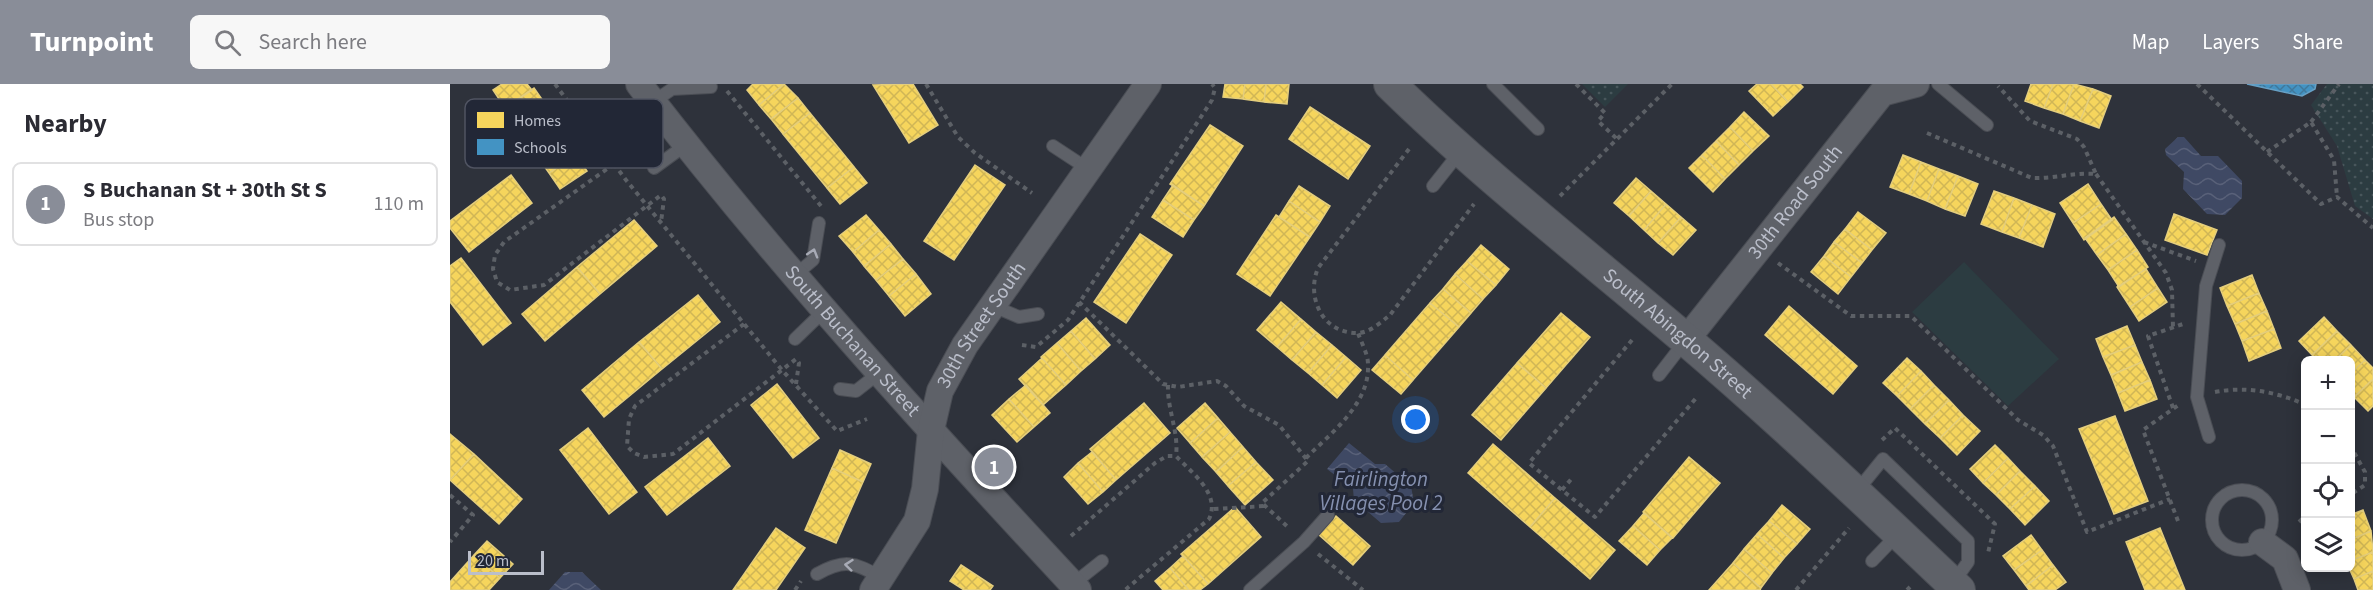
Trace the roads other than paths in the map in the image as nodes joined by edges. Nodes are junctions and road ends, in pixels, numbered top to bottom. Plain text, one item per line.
1 (1148, 84) edge
2 (1390, 84) edge
3 (1493, 84) edge
4 (1916, 84) edge
5 (1938, 84) edge
6 (717, 85) edge
7 (646, 93) edge
8 (663, 114) edge
9 (1987, 125) dead end
10 (1538, 129) dead end
11 (687, 144) junction
12 (1053, 146) dead end
13 (1462, 150) junction
14 (663, 161) edge
15 (1088, 169) junction
16 (1433, 186) dead end
17 (819, 223) dead end
18 (2219, 245) dead end
19 (794, 276) junction
20 (993, 306) junction
21 (825, 310) junction
22 (1038, 314) dead end
23 (795, 339) dead end
24 (1686, 340) junction
25 (879, 373) junction
26 (1659, 375) dead end
27 (840, 389) dead end
28 (931, 430) junction
29 (2209, 437) dead end
30 (1856, 492) junction
31 (1328, 515) dead end
32 (1900, 532) junction
33 (2262, 542) junction
34 (1102, 561) dead end
35 (1872, 561) dead end
36 (817, 574) dead end
37 (877, 584) edge
38 (1076, 587) edge
39 (1956, 587) edge
40 (1250, 590) edge
41 (2297, 590) edge

1 - 15 street, 30th Street South
2 - 13 street, South Abingdon Street
3 - 10 lane
4 - 24 street, 30th Road South
5 - 9 lane
6 - 7 lane
8 - 11 street, South Buchanan Street
11 - 14 lane
11 - 19 street, South Buchanan Street
12 - 15 lane
13 - 16 lane
13 - 24 street, South Abingdon Street
15 - 20 street, 30th Street South
19 -> 17 lane
18 - 29 lane
19 - 21 street, South Buchanan Street
20 - 22 lane
20 - 28 street, 30th Street South
21 - 23 lane
21 - 25 street, South Buchanan Street
24 - 26 lane
24 - 30 street, South Abingdon Street
25 - 27 lane
25 - 28 street, South Buchanan Street
28 - 37 street, 30th Street South
28 - 38 street, South Buchanan Street
30 - 32 street, South Abingdon Street
30 - 39 lane
31 - 40 lane
32 - 35 lane
32 - 39 street, South Abingdon Street
33 - 33 lane
33 - 41 street
34 - 38 lane
37 -> 36 lane

